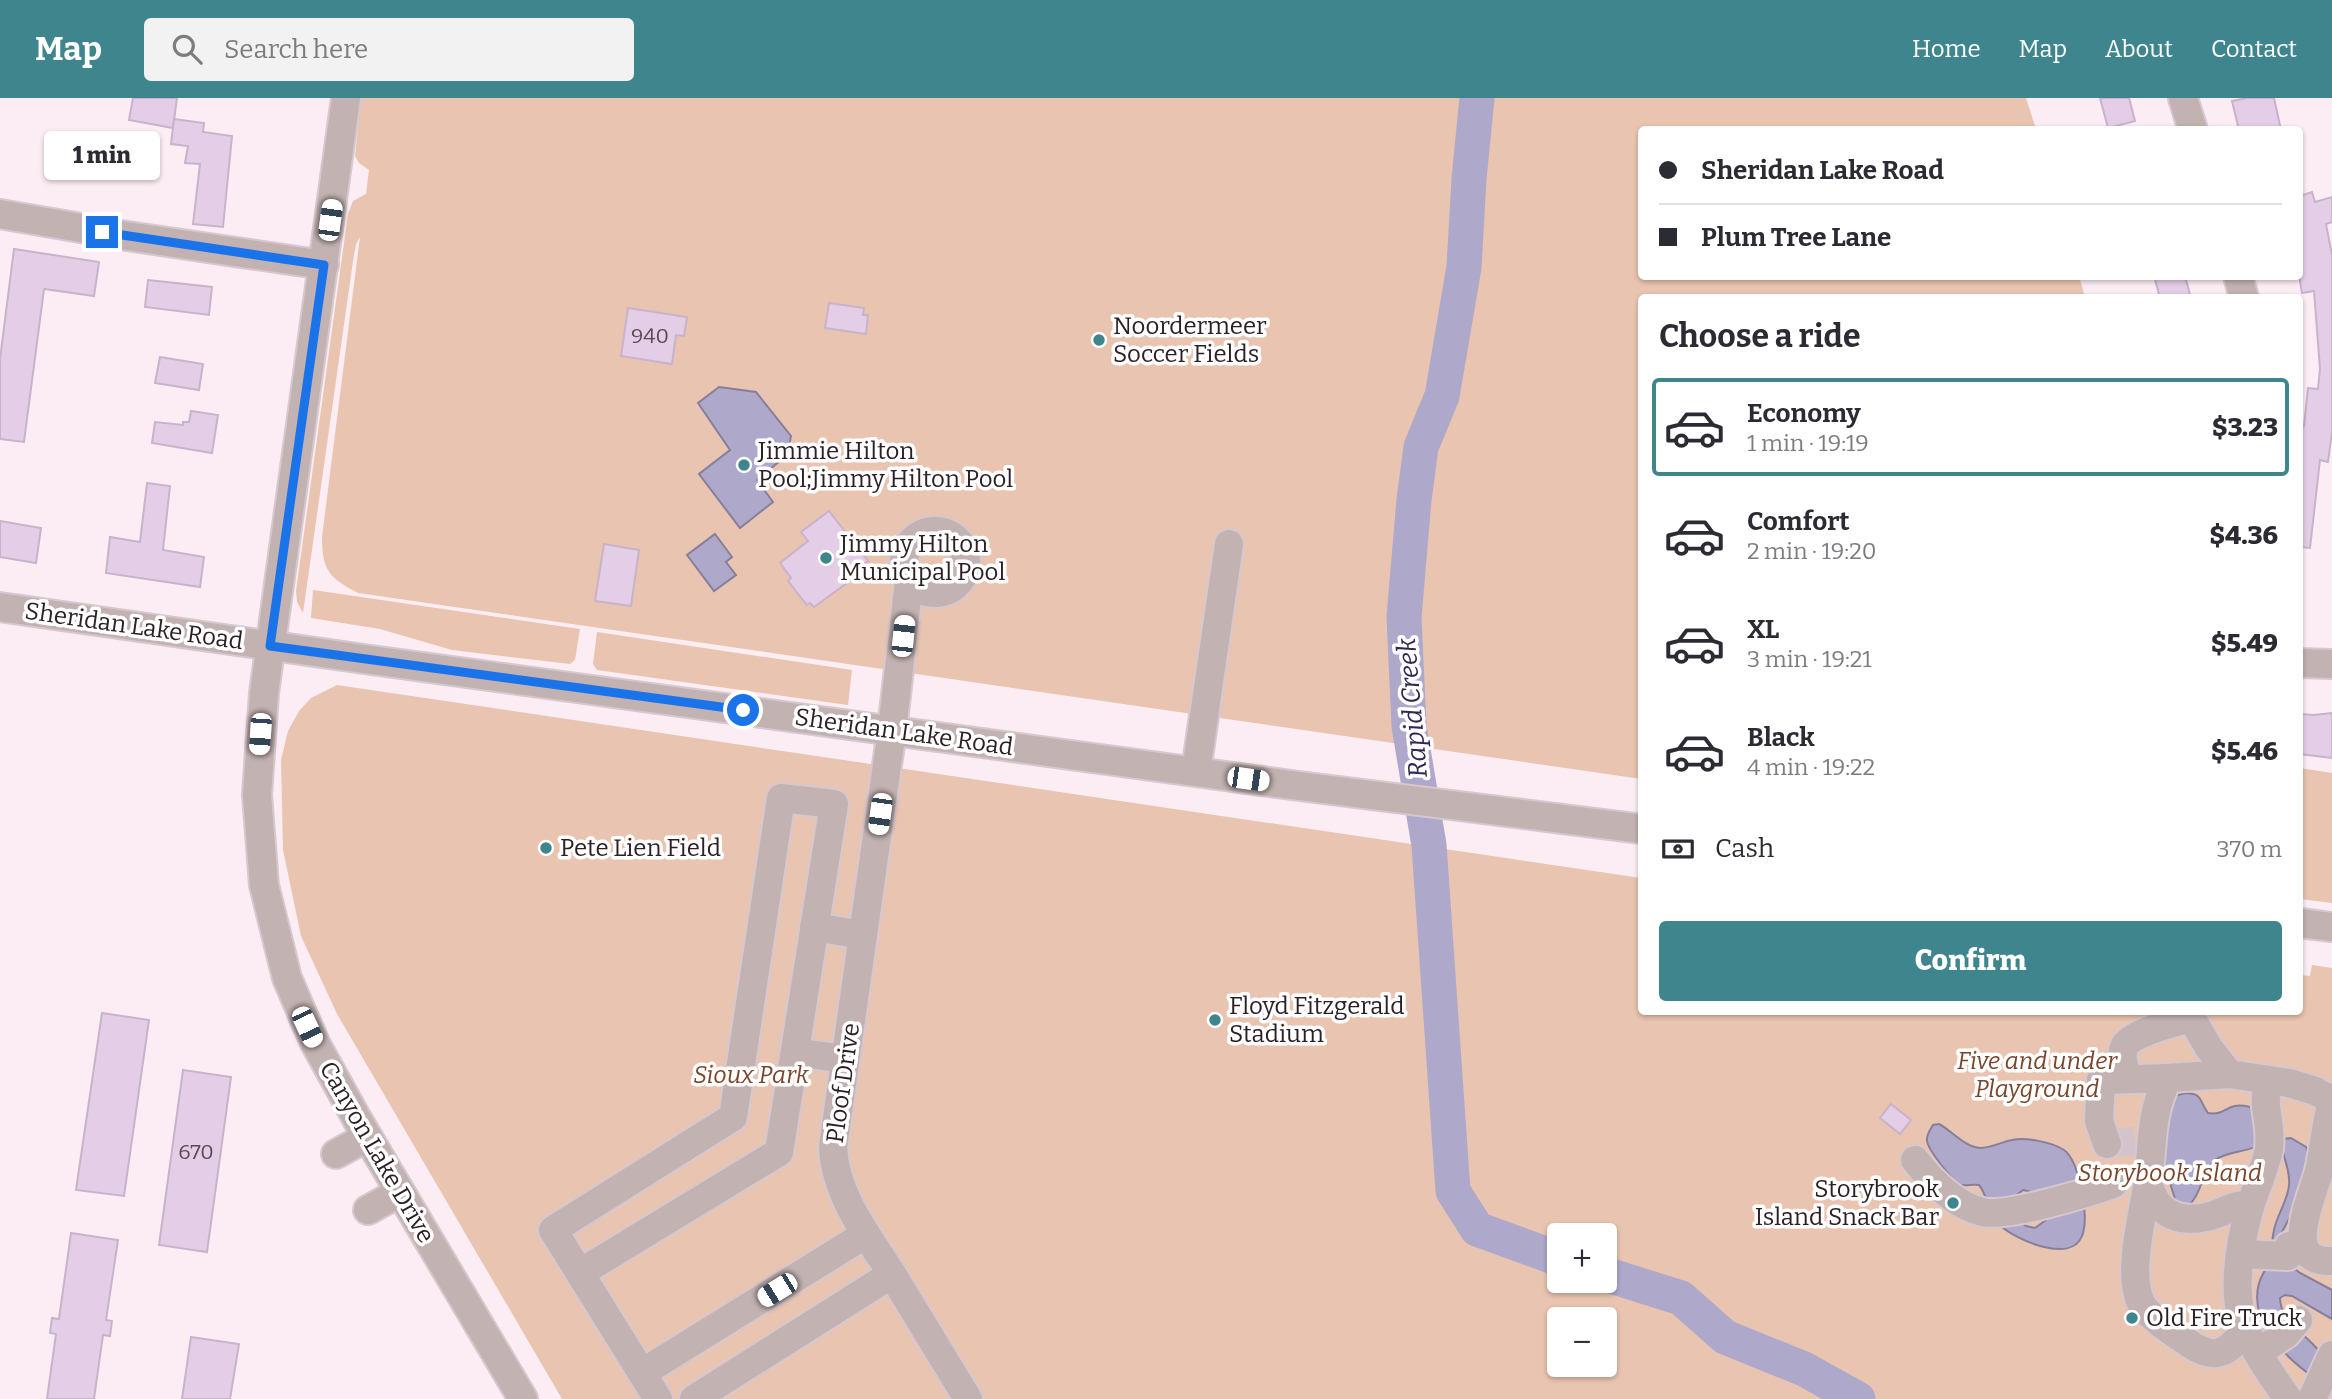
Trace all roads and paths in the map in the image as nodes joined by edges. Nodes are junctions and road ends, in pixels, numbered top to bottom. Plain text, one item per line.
1 (346, 98) edge
2 (2183, 98) edge
3 (2192, 126) edge
4 (0, 214) edge
5 (324, 265) junction
6 (1228, 544) dead end
7 (909, 581) dead end
8 (0, 607) edge
9 (270, 646) junction
10 (2303, 663) edge
11 (2332, 664) edge
12 (892, 730) junction
13 (1196, 771) junction
14 (1638, 829) edge
15 (2303, 923) edge
16 (814, 927) junction
17 (2332, 927) edge
18 (863, 935) junction
19 (795, 1052) junction
20 (845, 1059) junction
21 (2229, 1074) junction
22 (2168, 1078) junction
23 (2128, 1079) junction
24 (2268, 1080) junction
25 (2332, 1101) edge
26 (368, 1137) junction
27 (2106, 1144) dead end
28 (336, 1154) dead end
29 (1915, 1160) dead end
30 (2113, 1184) dead end
31 (2148, 1184) junction
32 (400, 1192) junction
33 (2250, 1206) junction
34 (368, 1210) dead end
35 (866, 1234) junction
36 (2289, 1246) dead end
37 (2241, 1254) junction
38 (2332, 1261) edge
39 (580, 1273) junction
40 (892, 1274) junction
41 (2298, 1320) dead end
42 (2253, 1341) junction
43 (2332, 1355) edge
44 (642, 1373) junction
45 (2314, 1394) edge
46 (523, 1399) edge
47 (658, 1399) edge
48 (694, 1399) edge
49 (968, 1399) edge
50 (2288, 1399) edge

1 - 5 street, Canyon Lake Drive
2 - 3 street
4 - 5 street
5 - 9 street, Canyon Lake Drive
6 - 13 street
7 - 12 street, Ploof Drive
8 - 9 street, Sheridan Lake Road
9 - 12 street, Sheridan Lake Road
9 - 26 street, Canyon Lake Drive
10 - 11 street
12 - 13 street, Sheridan Lake Road
12 - 18 street, Ploof Drive
13 - 14 street, Sheridan Lake Road
15 - 17 street
16 - 18 street
16 - 19 street
16 - 39 street
18 - 20 street, Ploof Drive
19 - 20 street
19 - 39 street
20 - 35 street, Ploof Drive
21 - 22 street
21 - 23 street
21 - 24 street
22 - 23 street
22 - 31 street
23 - 27 street
24 - 25 street
24 - 33 street
25 - 38 street
26 - 28 street
26 - 32 street, Canyon Lake Drive
29 - 30 street
31 - 33 street
31 - 42 street
32 - 34 street
32 - 46 street, Canyon Lake Drive
33 - 37 street
35 - 40 street, Ploof Drive
35 - 44 street
36 - 37 street
37 - 42 street
39 - 44 street
40 - 48 street
40 - 49 street, Ploof Drive
41 - 42 street
42 - 50 street
43 - 45 street
44 - 47 street

